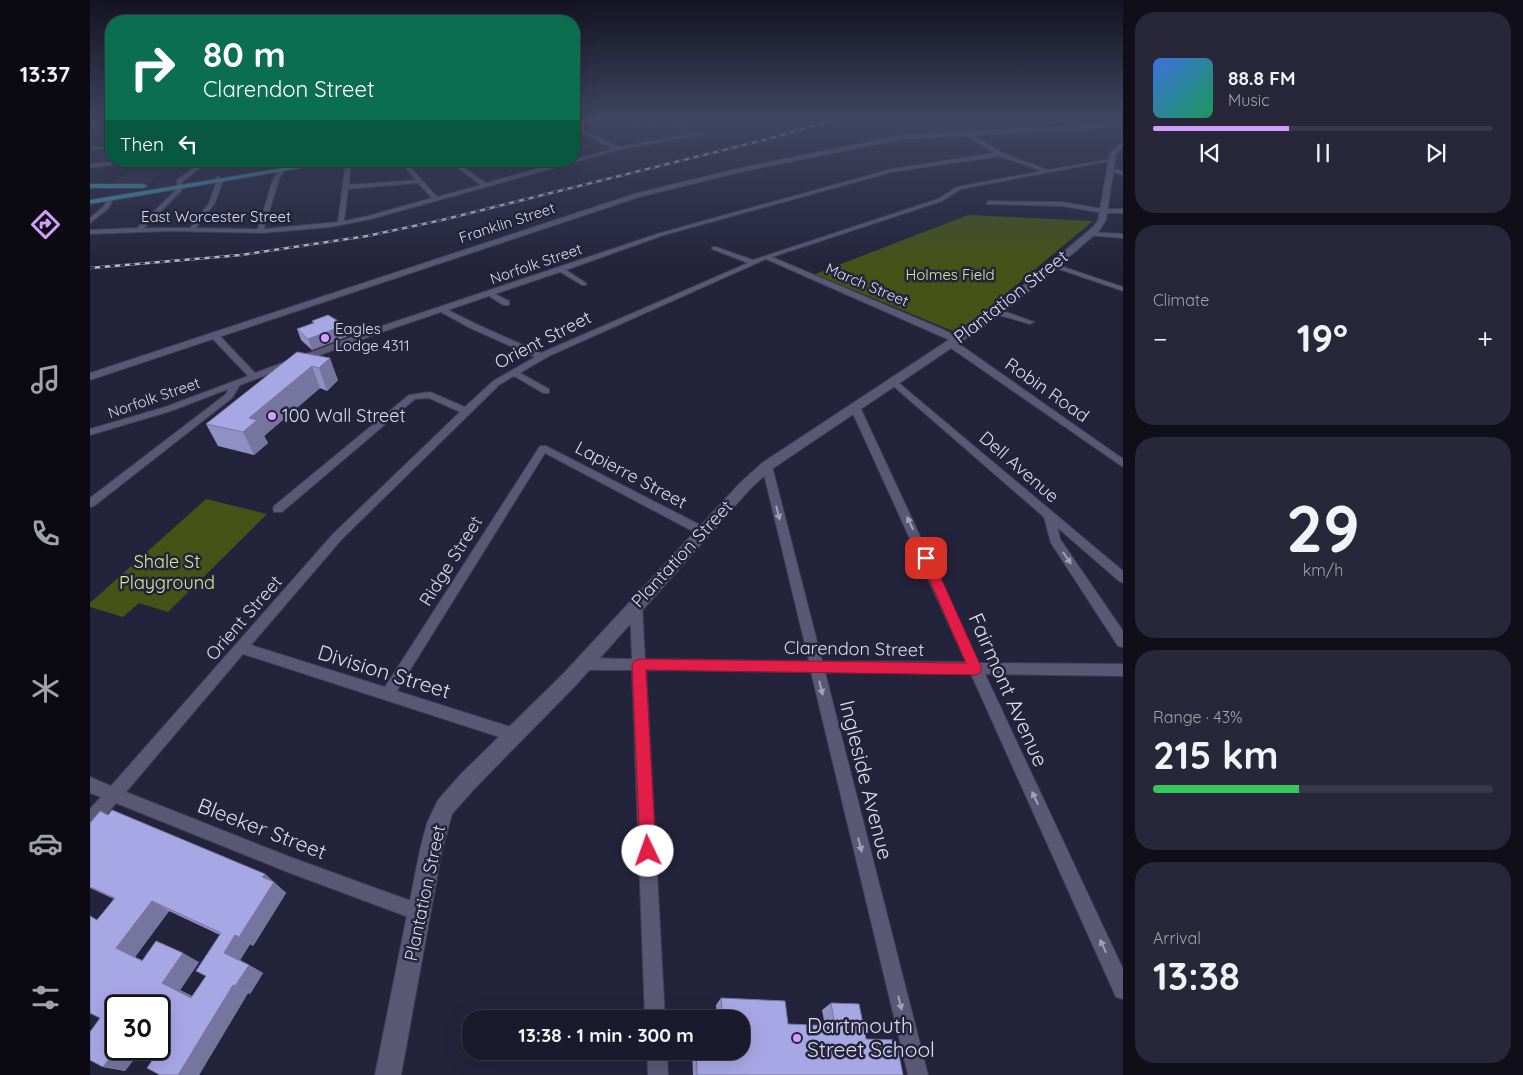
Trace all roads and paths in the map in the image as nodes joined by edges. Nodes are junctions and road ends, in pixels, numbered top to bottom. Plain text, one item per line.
1 (198, 167) edge
2 (280, 167) edge
3 (303, 167) edge
4 (349, 167) edge
5 (407, 167) edge
6 (459, 167) edge
7 (550, 167) edge
8 (754, 167) edge
9 (921, 167) edge
10 (1035, 167) edge
11 (1074, 167) edge
12 (1111, 169) joint
13 (281, 171) junction
14 (1048, 172) junction
15 (1123, 173) edge
16 (219, 179) junction
17 (419, 181) junction
18 (485, 185) junction
19 (90, 186) edge
20 (180, 186) junction
21 (347, 187) junction
22 (140, 188) junction
23 (110, 199) junction
24 (436, 199) junction
25 (90, 200) edge
26 (988, 203) dead end
27 (1103, 211) junction
28 (1123, 211) edge
29 (90, 221) edge
30 (341, 223) junction
31 (192, 229) junction
32 (139, 230) junction
33 (260, 231) junction
34 (90, 232) edge
35 (1089, 234) junction
36 (1123, 236) edge
37 (714, 248) dead end
38 (766, 257) junction
39 (752, 262) junction
40 (1052, 265) junction
41 (561, 270) junction
42 (584, 284) dead end
43 (1123, 289) edge
44 (490, 294) junction
45 (506, 303) dead end
46 (440, 309) junction
47 (998, 312) junction
48 (1030, 322) dead end
49 (214, 336) junction
50 (954, 342) junction
51 (542, 357) junction
52 (513, 372) junction
53 (90, 377) edge
54 (254, 377) junction
55 (894, 382) junction
56 (236, 384) junction
57 (546, 391) dead end
58 (855, 406) junction
59 (466, 411) junction
60 (90, 432) edge
61 (543, 448) joint
62 (1123, 464) edge
63 (767, 466) junction
64 (90, 503) edge
65 (278, 509) dead end
66 (1049, 514) junction
67 (704, 532) junction
68 (1123, 578) edge
69 (636, 605) junction
70 (1123, 642) edge
71 (242, 648) junction
72 (584, 664) junction
73 (639, 665) junction
74 (816, 668) junction
75 (976, 669) junction
76 (1123, 670) edge
77 (388, 694) junction
78 (515, 735) junction
79 (90, 785) edge
80 (114, 794) junction
81 (90, 821) edge
82 (419, 912) junction
83 (1123, 990) edge
84 (656, 1010) edge
85 (657, 1060) edge
86 (388, 1075) edge
87 (658, 1075) edge
88 (918, 1075) edge

1 - 20 street
2 - 16 main road
3 - 13 main road
4 - 21 street
5 - 17 street
6 - 18 street
7 - 18 street, East Worcester Street
8 - 49 main road, Franklin Street
9 - 41 street, Norfolk Street
10 - 14 street
11 - 14 street, Orient Street
12 - 15 street
12 - 27 main road, Plantation Street
13 - 16 main road
13 - 33 street
14 - 38 street, Orient Street
16 - 20 main road
16 - 20 main road
16 - 31 street
17 - 21 street
17 - 24 street
18 - 24 street, East Worcester Street
19 - 22 main road
20 - 22 main road
20 - 23 main road
20 - 32 street
21 - 30 street
22 - 25 main road
23 - 25 main road
23 - 29 street
24 - 30 street, East Worcester Street
26 - 27 street
27 - 28 street
27 - 35 main road, Plantation Street
30 - 33 street, East Worcester Street
31 - 32 street, East Worcester Street
31 - 33 street, East Worcester Street
32 - 34 street, East Worcester Street
35 - 36 street
35 - 40 main road, Plantation Street
37 - 39 street
38 - 39 street, Orient Street
38 - 50 street, March Street
39 - 51 street, Orient Street
40 - 43 street
40 - 47 main road, Plantation Street
41 - 42 street
41 - 44 street, Norfolk Street
44 - 45 street
44 - 46 street, Norfolk Street
46 - 51 street
46 - 54 street, Norfolk Street
47 - 48 street
47 - 50 main road, Plantation Street
49 - 53 main road, Franklin Street
49 - 54 street
50 - 55 main road, Plantation Street
50 - 62 street, Robin Road
51 - 52 street, Orient Street
52 - 57 street
52 - 59 street, Orient Street
54 - 56 street, Norfolk Street
55 - 58 main road, Plantation Street
55 - 66 street, Dell Avenue
56 - 60 street, Norfolk Street
56 - 64 street
58 - 63 main road, Plantation Street
75 -> 58 street, Fairmont Avenue
59 - 65 street
59 - 71 street, Orient Street
61 - 67 street, Lapierre Street
61 - 77 street, Ridge Street
63 - 67 main road, Plantation Street
63 -> 74 street, Ingleside Avenue
66 - 68 street, Dell Avenue
66 -> 70 street
67 - 69 main road, Plantation Street
69 - 72 main road, Plantation Street
69 - 73 street
71 - 77 street, Division Street
71 - 80 street, Orient Street
72 - 73 street, Clarendon Street
72 - 78 main road, Plantation Street
73 - 74 street, Clarendon Street
73 - 84 street
74 - 75 street, Clarendon Street
74 -> 88 street, Ingleside Avenue
75 - 76 street, Clarendon Street
83 -> 75 street, Fairmont Avenue
77 - 78 street, Division Street
78 - 82 main road, Plantation Street
79 - 80 street, Bleeker Street
80 - 81 street, Orient Street
80 - 82 street, Bleeker Street
82 - 86 main road, Plantation Street
85 - 87 street

